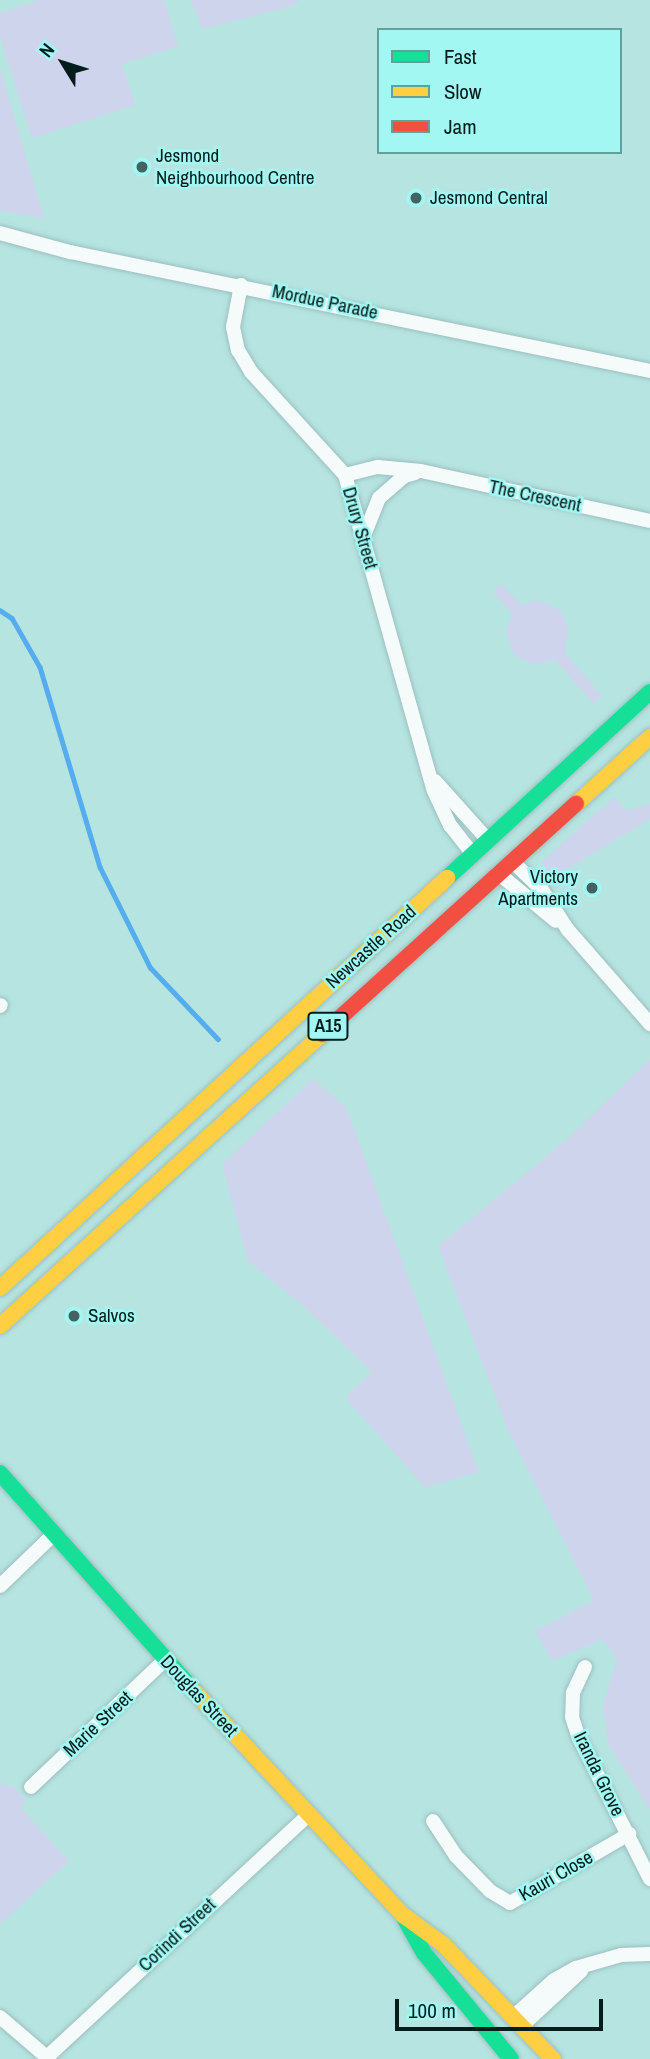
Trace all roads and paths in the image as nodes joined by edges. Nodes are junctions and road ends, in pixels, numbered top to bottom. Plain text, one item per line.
1 (0, 233) edge
2 (241, 285) junction
3 (650, 371) edge
4 (421, 471) junction
5 (345, 475) junction
6 (650, 521) edge
7 (362, 539) junction
8 (650, 692) edge
9 (650, 737) edge
10 (426, 764) junction
11 (488, 840) junction
12 (473, 853) junction
13 (512, 861) junction
14 (498, 873) junction
15 (568, 930) junction
16 (650, 1024) edge
17 (0, 1288) edge
18 (0, 1325) edge
19 (0, 1473) edge
20 (54, 1534) junction
21 (0, 1586) edge
22 (165, 1660) junction
23 (584, 1667) dead end
24 (32, 1787) dead end
25 (309, 1814) junction
26 (433, 1821) dead end
27 (629, 1834) junction
28 (650, 1879) edge
29 (403, 1915) junction
30 (650, 1954) edge
31 (435, 1966) junction
32 (0, 2017) edge
33 (517, 2022) junction
34 (48, 2058) edge
35 (511, 2059) edge
36 (534, 2059) edge
37 (553, 2059) edge

1 - 2 street, Mordue Parade
2 - 3 street, Mordue Parade
2 - 5 street, Drury Street
4 - 5 street, The Crescent
4 - 6 street, The Crescent
4 - 7 street
5 - 7 street, Drury Street
7 - 10 street, Drury Street
8 - 11 main road, Newcastle Road / A15
9 - 13 main road, Newcastle Road / A15
10 - 11 street, Drury Street
10 - 12 street, Drury Street
11 - 12 main road, Newcastle Road / A15
11 - 13 main road
12 - 14 main road
12 - 17 main road, Newcastle Road / A15
13 - 14 main road, Newcastle Road / A15
13 - 15 street
14 - 15 street
14 - 18 main road, Newcastle Road / A15
15 - 16 street
19 - 20 main road, Douglas Street
20 - 21 street
20 - 22 main road, Douglas Street
22 - 24 street, Marie Street
22 - 25 main road, Douglas Street
23 - 27 street, Iranda Grove
25 - 29 main road, Douglas Street
25 - 34 street, Corindi Street
26 - 27 street, Kauri Close
27 - 28 street, Iranda Grove
29 - 31 main road, Douglas Street
29 - 33 main road, Douglas Street
30 - 33 street
31 - 33 main road
31 - 35 main road, Douglas Street
32 - 34 street
33 - 36 main road
33 - 37 main road, Douglas Street

